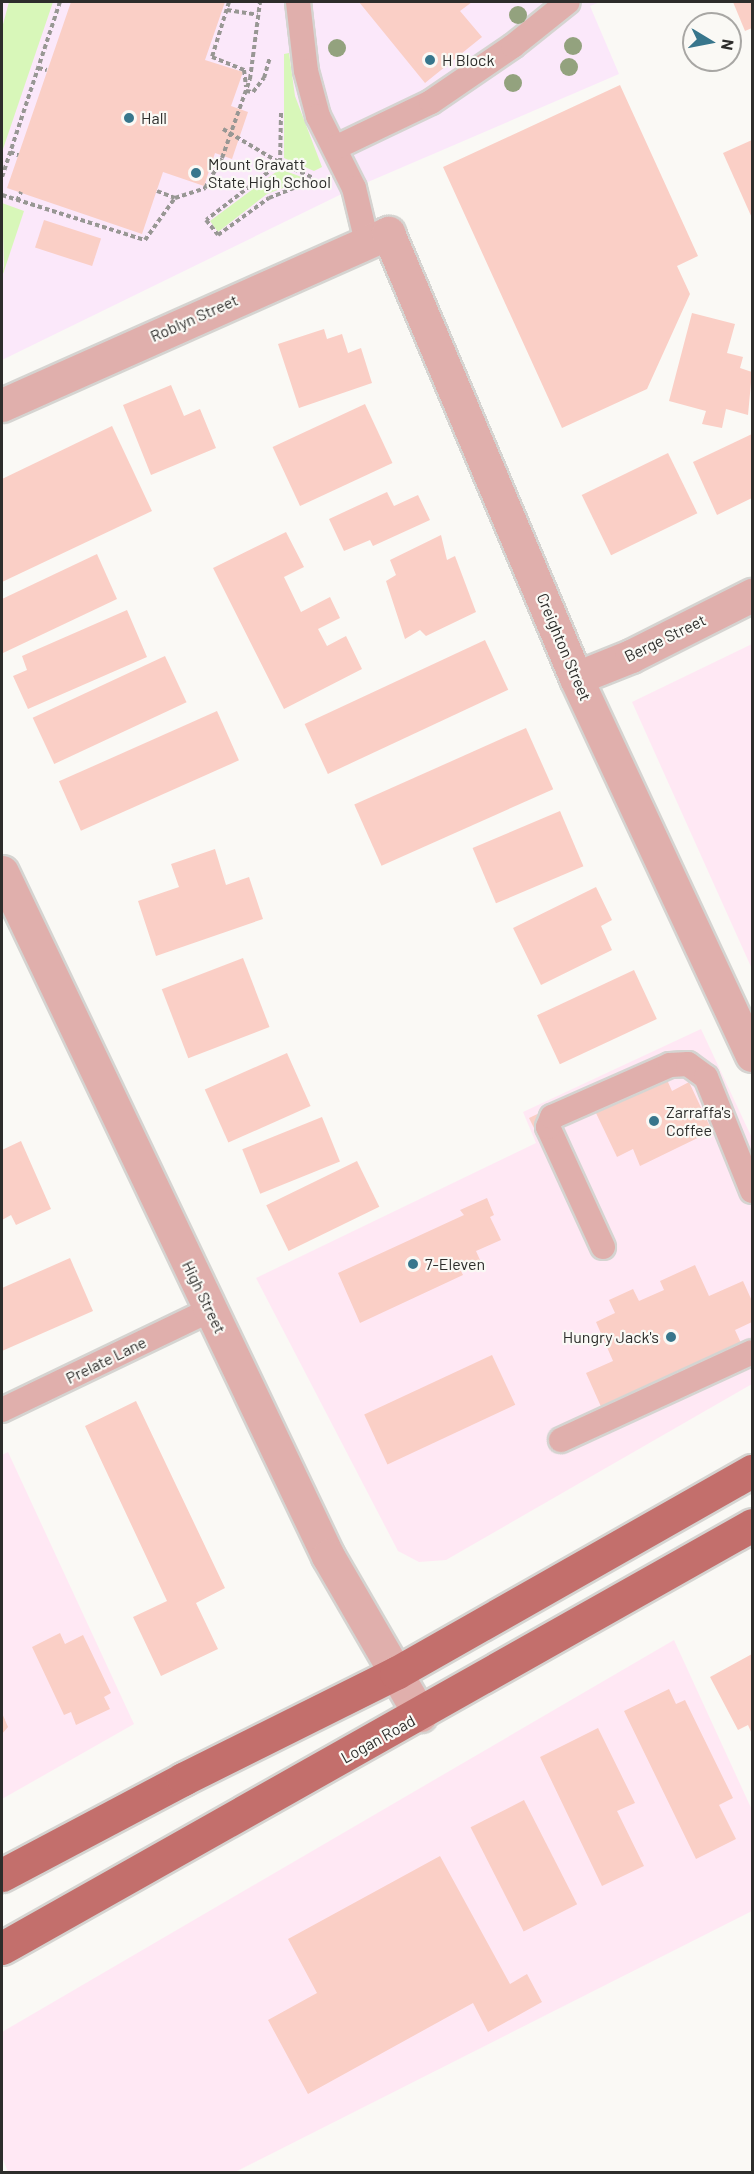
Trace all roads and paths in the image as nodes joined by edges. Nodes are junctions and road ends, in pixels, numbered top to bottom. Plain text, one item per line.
1 (60, 2) edge
2 (229, 2) edge
3 (260, 2) edge
4 (298, 2) edge
5 (568, 2) edge
6 (227, 10) junction
7 (258, 15) junction
8 (273, 47) dead end
9 (38, 68) junction
10 (47, 70) dead end
11 (246, 91) junction
12 (281, 103) dead end
13 (223, 129) dead end
14 (231, 132) junction
15 (335, 148) junction
16 (10, 152) junction
17 (18, 155) dead end
18 (280, 164) junction
19 (2, 177) edge
20 (156, 191) dead end
21 (21, 192) dead end
22 (2, 195) edge
23 (175, 198) junction
24 (17, 201) junction
25 (135, 232) dead end
26 (134, 237) junction
27 (377, 237) junction
28 (2, 405) edge
29 (753, 595) edge
30 (576, 678) junction
31 (2, 872) edge
32 (753, 1055) edge
33 (753, 1191) edge
34 (603, 1247) dead end
35 (210, 1310) junction
36 (753, 1352) edge
37 (2, 1410) edge
38 (561, 1440) dead end
39 (753, 1471) edge
40 (753, 1525) edge
41 (396, 1674) junction
42 (420, 1715) junction
43 (2, 1875) edge
44 (2, 1948) edge

1 - 9 path
2 - 6 path
3 - 7 path
4 - 15 lane
5 - 15 lane
6 - 7 path
6 - 11 path
7 - 11 path
8 - 11 path
9 - 10 path
9 - 16 path
11 - 14 path
12 - 18 path
13 - 14 path
14 - 18 path
14 - 23 path
15 - 27 lane
16 - 17 path
16 - 19 path
18 - 18 path
20 - 23 path
21 - 24 path
22 - 24 path
23 - 26 path
24 - 26 path
25 - 26 path
27 - 28 street, Roblyn Street
27 - 30 street, Creighton Street
29 - 30 street, Berge Street
30 - 32 street, Creighton Street
31 - 35 street, High Street
33 - 34 lane
35 - 37 lane, Prelate Lane
35 - 41 street, High Street
36 - 38 lane
39 - 41 main road
40 - 42 main road, Logan Road
41 - 42 street, High Street
41 - 43 main road
42 - 44 main road, Logan Road

